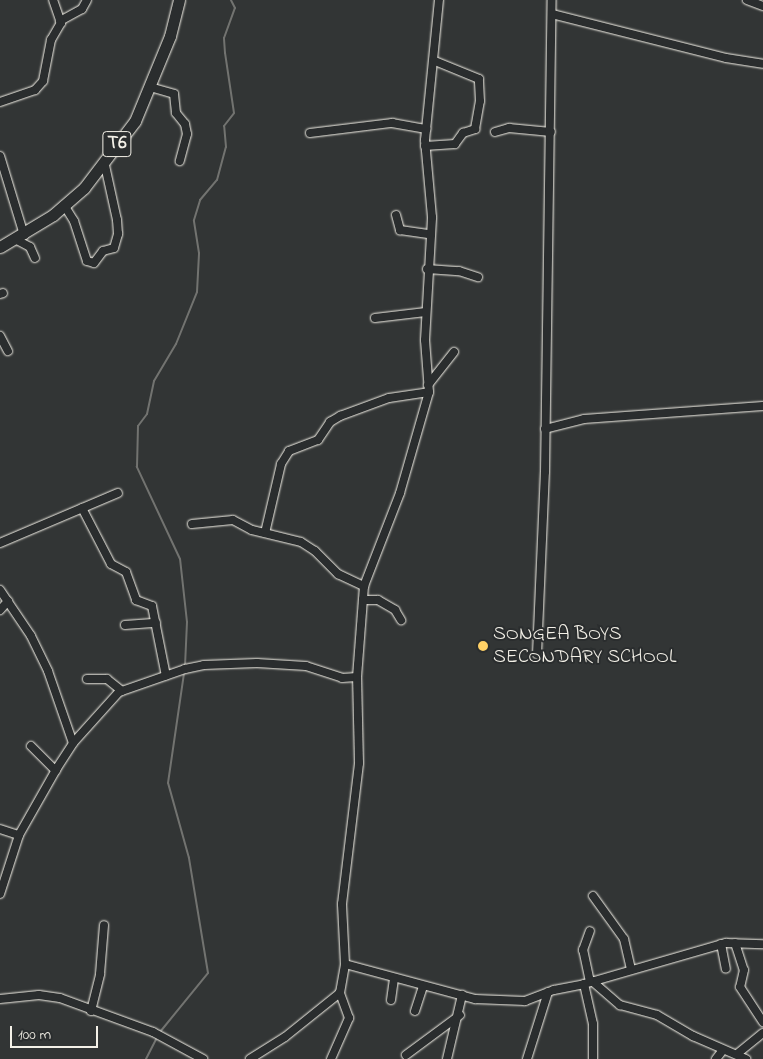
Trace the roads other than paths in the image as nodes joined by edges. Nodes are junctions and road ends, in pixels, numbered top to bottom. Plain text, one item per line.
1 (53, 0) edge
2 (87, 0) edge
3 (179, 0) edge
4 (440, 0) edge
5 (552, 0) edge
6 (747, 0) edge
7 (763, 6) edge
8 (552, 14) junction
9 (60, 21) junction
10 (435, 61) junction
11 (763, 64) edge
12 (150, 87) junction
13 (0, 102) edge
14 (426, 129) junction
15 (495, 132) dead end
16 (551, 132) junction
17 (310, 133) dead end
18 (425, 146) junction
19 (0, 156) edge
20 (104, 161) junction
21 (180, 161) dead end
22 (64, 205) junction
23 (396, 215) dead end
24 (430, 234) junction
25 (20, 237) junction
26 (0, 248) edge
27 (35, 258) dead end
28 (427, 269) junction
29 (478, 277) dead end
30 (426, 312) junction
31 (375, 318) dead end
32 (0, 336) edge
33 (8, 351) dead end
34 (454, 352) dead end
35 (426, 361) junction
36 (441, 367) junction
37 (428, 388) junction
38 (763, 406) edge
39 (545, 429) junction
40 (118, 493) dead end
41 (82, 508) junction
42 (192, 524) dead end
43 (265, 533) junction
44 (0, 543) edge
45 (364, 586) junction
46 (0, 590) edge
47 (363, 600) junction
48 (8, 601) junction
49 (0, 610) edge
50 (401, 620) dead end
51 (156, 623) junction
52 (125, 625) dead end
53 (537, 654) dead end
54 (166, 676) junction
55 (357, 677) junction
56 (87, 679) dead end
57 (122, 691) junction
58 (73, 743) junction
59 (31, 746) dead end
60 (56, 771) junction
61 (0, 829) edge
62 (19, 835) junction
63 (2, 882) edge
64 (0, 894) edge
65 (593, 896) dead end
66 (104, 925) dead end
67 (590, 931) dead end
68 (735, 943) junction
69 (721, 944) junction
70 (763, 944) edge
71 (346, 964) junction
72 (631, 969) junction
73 (726, 969) dead end
74 (394, 978) junction
75 (589, 982) junction
76 (422, 986) junction
77 (548, 992) junction
78 (340, 993) junction
79 (462, 995) junction
80 (0, 999) edge
81 (391, 1000) dead end
82 (91, 1011) junction
83 (415, 1011) dead end
84 (460, 1015) junction
85 (763, 1022) edge
86 (763, 1033) edge
87 (722, 1050) junction
88 (737, 1054) junction
89 (406, 1055) dead end
90 (203, 1059) edge
91 (250, 1059) edge
92 (331, 1059) edge
93 (447, 1059) edge
94 (527, 1059) edge
95 (593, 1059) edge
96 (716, 1059) edge
97 (746, 1059) edge

1 - 9 street
2 - 9 street
3 - 12 highway, T6
4 - 10 street
5 - 8 street
6 - 7 street
8 - 11 street
8 - 16 street
9 - 13 street
10 - 14 street
10 - 18 street
12 - 20 highway, T6
12 - 21 street
14 - 17 street
14 - 18 street
15 - 16 street
16 - 39 street
18 - 24 street
19 - 25 street
20 - 22 highway, T6
20 - 22 street
22 - 25 highway, T6
23 - 24 street
24 - 28 street
25 - 26 highway, T6
25 - 27 street
28 - 29 street
28 - 30 street
30 - 31 street
30 - 35 street
32 - 33 street
34 - 36 street
35 - 36 street
35 - 37 street
36 - 37 street
37 - 43 street
37 - 45 street
38 - 39 street
39 - 53 street
40 - 41 street
41 - 44 street
41 - 51 street
42 - 43 street
43 - 45 street
45 - 47 street
46 - 48 street
47 - 50 street
47 - 55 street
48 - 49 street
48 - 58 street
51 - 52 street
51 - 54 street
54 - 55 street
54 - 57 street
55 - 71 street
56 - 57 street
57 - 58 street
58 - 60 street
59 - 60 street
60 - 62 street
61 - 62 street
62 - 63 street
63 - 64 street
65 - 72 street
66 - 82 street
67 - 75 street
68 - 69 street
68 - 70 street
68 - 85 street
69 - 72 street
69 - 73 street
71 - 74 street
71 - 78 street
72 - 75 street
74 - 76 street
74 - 81 street
75 - 77 street
75 - 87 street
75 - 95 street
76 - 79 street
76 - 83 street
77 - 79 street
77 - 94 street
78 - 91 street
78 - 92 street
79 - 84 street
80 - 82 street
82 - 90 street
84 - 89 street
84 - 93 street
86 - 88 street
87 - 88 street
87 - 96 street
88 - 97 street

